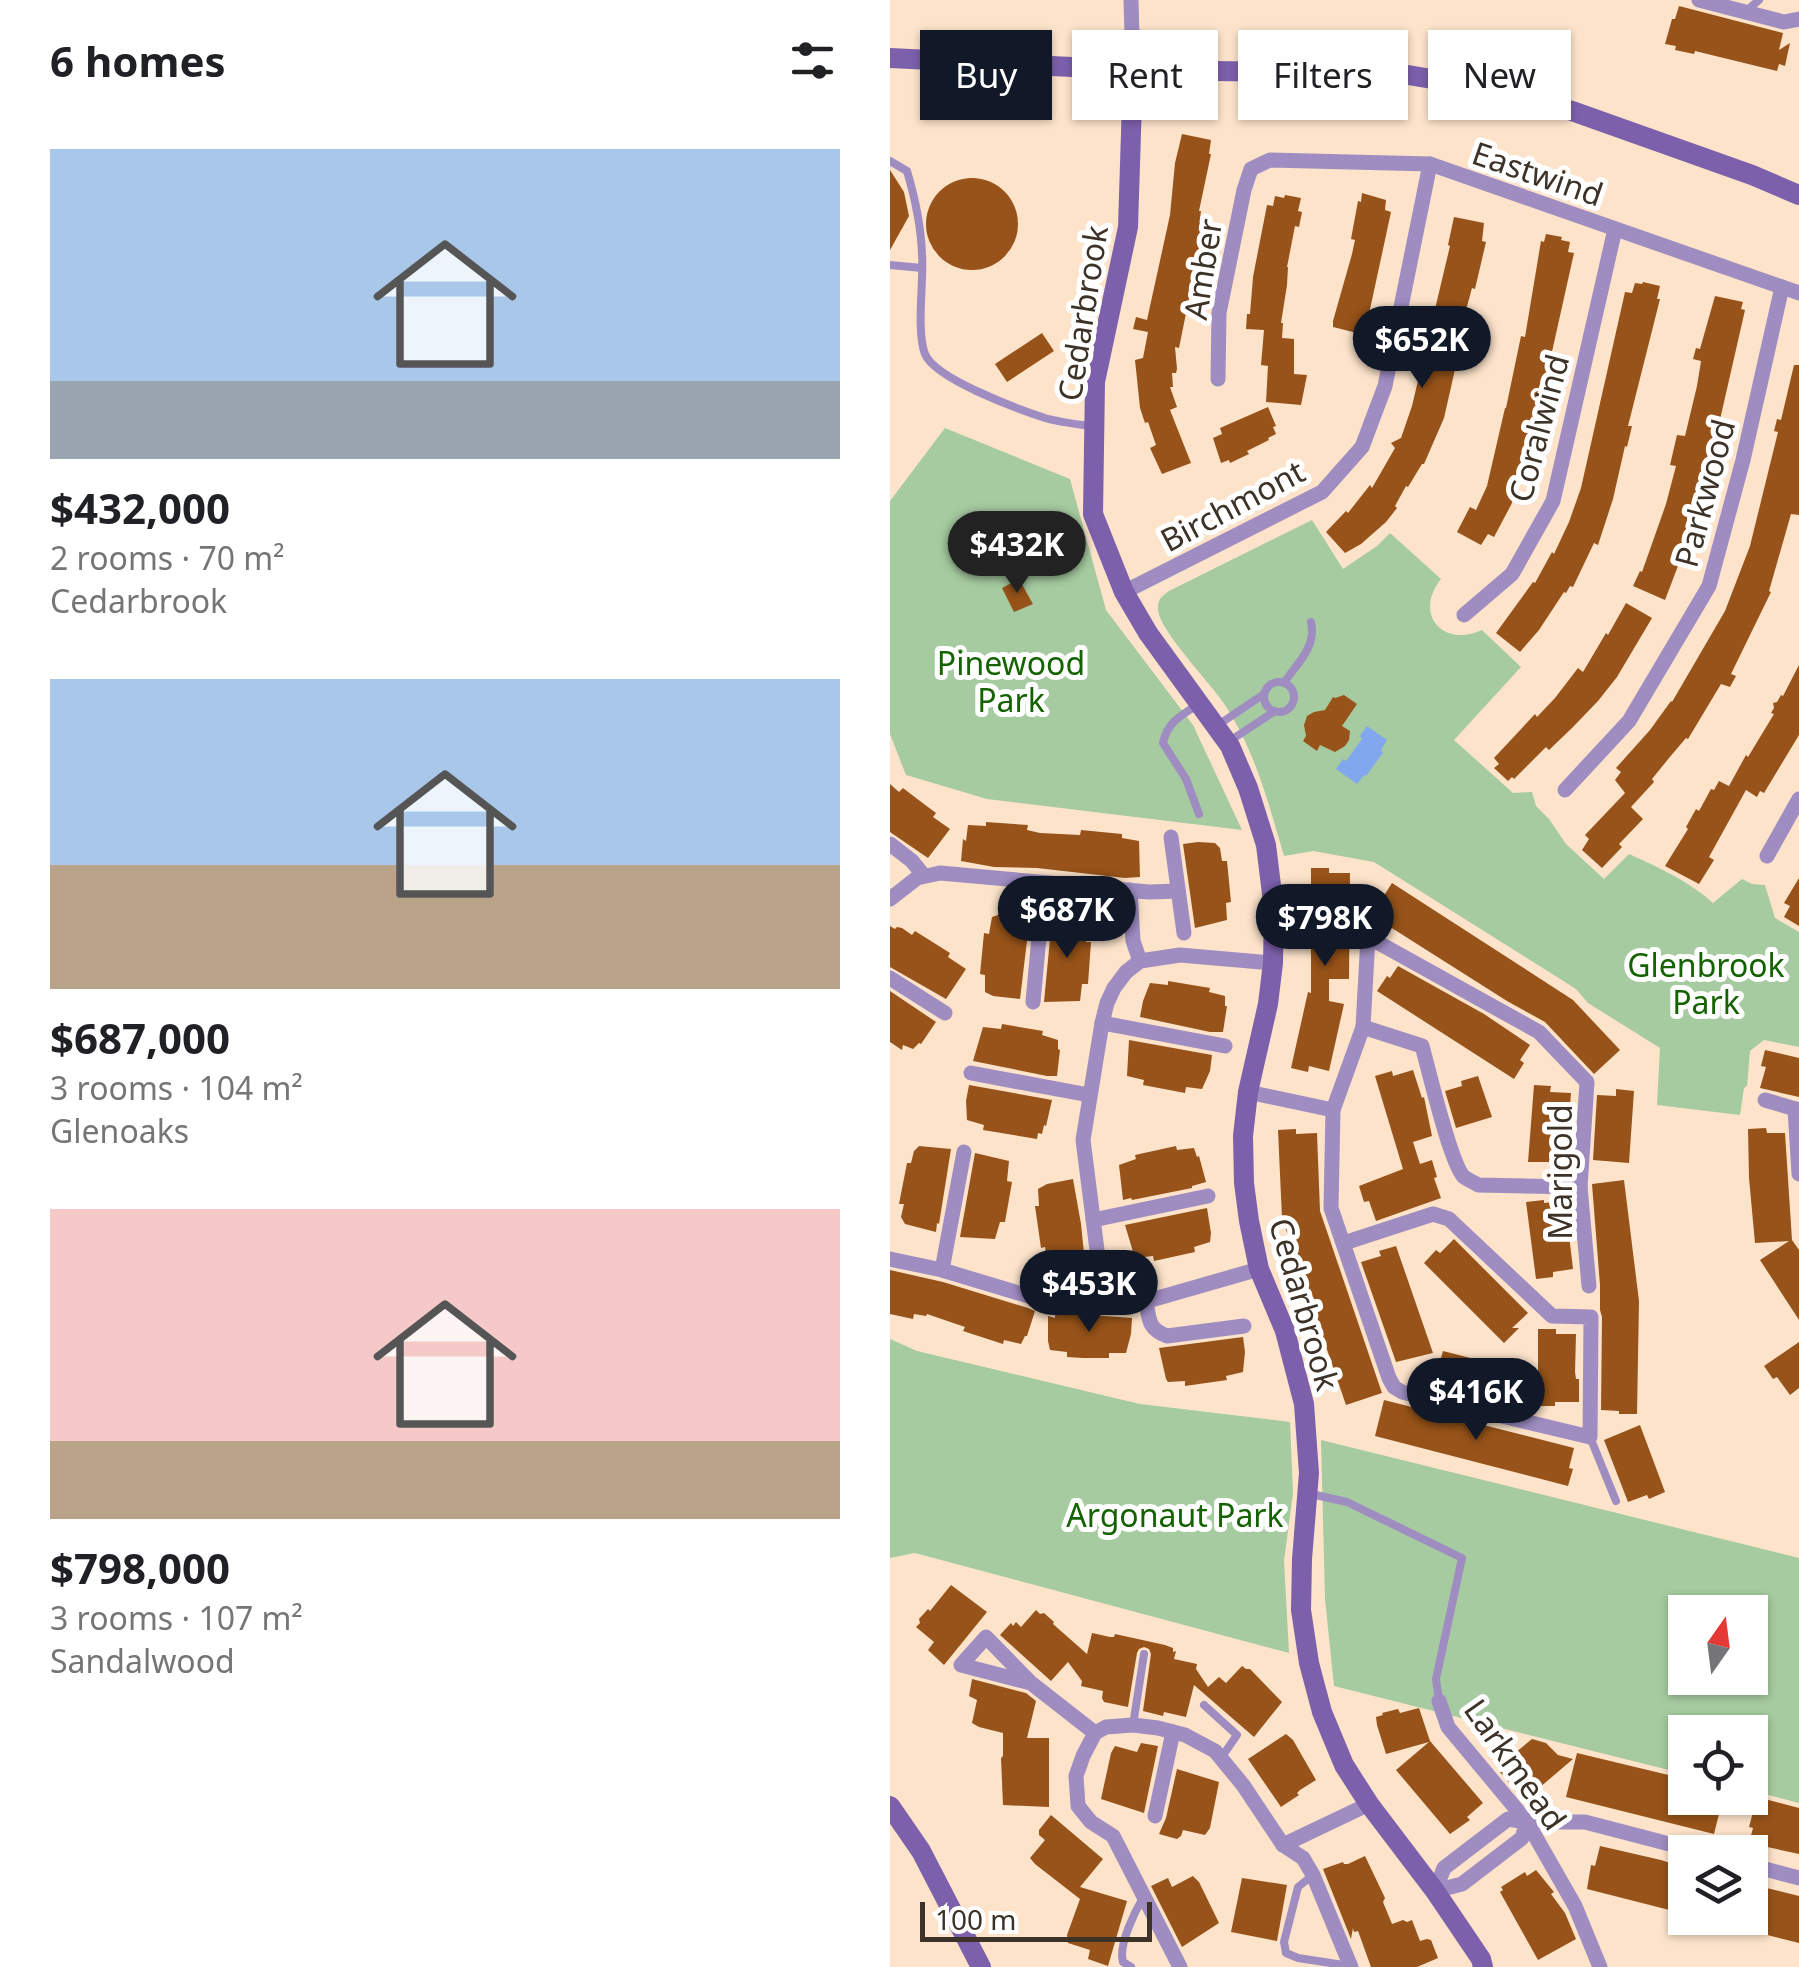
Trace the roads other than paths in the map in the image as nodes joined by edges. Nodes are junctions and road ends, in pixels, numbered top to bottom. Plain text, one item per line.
1 (1131, 0) edge
2 (1699, 0) edge
3 (1758, 0) edge
4 (1744, 12) junction
5 (1799, 20) edge
6 (1132, 30) edge
7 (890, 58) edge
8 (1072, 67) edge
9 (1218, 71) edge
10 (1131, 120) edge
11 (890, 161) edge
12 (1430, 164) junction
13 (1251, 169) joint
14 (1799, 195) edge
15 (1615, 228) junction
16 (890, 265) edge
17 (922, 268) junction
18 (1782, 287) junction
19 (1799, 292) edge
20 (1218, 379) dead end
21 (1094, 427) junction
22 (1124, 592) junction
23 (1464, 616) dead end
24 (1311, 622) dead end
25 (1284, 682) junction
26 (1264, 694) junction
27 (1200, 702) junction
28 (1275, 711) junction
29 (1222, 734) junction
30 (1564, 790) dead end
31 (1799, 798) edge
32 (1200, 814) dead end
33 (1171, 837) dead end
34 (890, 844) edge
35 (1767, 856) dead end
36 (924, 876) junction
37 (1044, 883) junction
38 (1130, 890) junction
39 (1178, 891) junction
40 (890, 898) edge
41 (1184, 932) dead end
42 (1140, 961) junction
43 (1274, 964) junction
44 (890, 978) edge
45 (1033, 1002) dead end
46 (945, 1013) dead end
47 (1102, 1023) junction
48 (1363, 1027) junction
49 (1225, 1046) dead end
50 (971, 1074) dead end
51 (1248, 1092) junction
52 (1089, 1095) junction
53 (1765, 1100) dead end
54 (1797, 1109) edge
55 (1333, 1110) junction
56 (964, 1152) dead end
57 (1799, 1174) edge
58 (1580, 1186) junction
59 (1208, 1196) dead end
60 (1093, 1220) junction
61 (1344, 1243) junction
62 (890, 1260) edge
63 (1259, 1269) junction
64 (942, 1270) junction
65 (1589, 1286) dead end
66 (1146, 1301) junction
67 (1104, 1305) junction
68 (1244, 1326) dead end
69 (1590, 1437) junction
70 (1309, 1493) junction
71 (1616, 1502) dead end
72 (1144, 1654) dead end
73 (1031, 1683) dead end
74 (1439, 1701) joint
75 (1204, 1706) dead end
76 (1133, 1726) junction
77 (1173, 1732) junction
78 (1095, 1734) junction
79 (1221, 1758) junction
80 (1368, 1804) junction
81 (890, 1806) edge
82 (1154, 1816) dead end
83 (1527, 1822) junction
84 (1490, 1833) junction
85 (1668, 1844) edge
86 (1283, 1845) junction
87 (1505, 1851) junction
88 (1768, 1870) edge
89 (1313, 1874) junction
90 (1799, 1878) edge
91 (1435, 1891) junction
92 (1144, 1896) junction
93 (1351, 1966) edge
94 (980, 1967) edge
95 (1131, 1967) edge
96 (1180, 1967) edge
97 (1483, 1967) edge
98 (1600, 1967) edge

1 - 6 street, Cedarbrook
2 - 4 street
3 - 4 lane
4 - 5 street
7 - 8 street
9 - 14 street
10 - 21 street, Cedarbrook
11 - 17 lane
12 - 13 street, Eastwind
12 - 15 street, Eastwind
12 - 22 street, Birchmont
13 - 20 street, Amber
15 - 18 street, Eastwind
15 - 23 street, Coralwind
16 - 17 lane
17 - 21 lane
18 - 19 street, Eastwind
18 - 30 street, Parkwood
21 - 22 street, Cedarbrook
22 - 27 street, Cedarbrook
24 - 25 lane
25 - 26 lane
25 - 28 lane
26 - 28 lane
26 - 29 lane
27 - 29 street, Cedarbrook
27 - 32 lane
28 - 29 lane
29 - 43 street, Cedarbrook
31 - 35 street
33 - 39 street
34 - 36 street
36 - 37 street
36 - 40 street
37 - 38 street
37 - 45 street
38 - 39 street
38 - 42 street
39 - 41 street
42 - 43 street
42 - 47 street
43 - 51 street, Cedarbrook
44 - 46 street
47 - 49 street
47 - 52 street
48 - 55 street
48 - 58 street
48 - 58 street, Marigold
50 - 52 street
51 - 55 street
51 - 63 street, Cedarbrook
52 - 60 street
53 - 54 street
54 - 57 street
55 - 61 street
56 - 64 street
58 - 65 street, Marigold
59 - 60 street
60 - 67 street
61 - 69 street
61 - 69 street
62 - 64 street
63 - 66 street
63 - 70 street, Cedarbrook
64 - 67 street
66 - 67 street
66 - 68 street
69 - 71 lane
70 - 74 lane
70 - 80 street, Cedarbrook
72 - 76 lane
73 - 78 street
74 - 83 street, Larkmead
75 - 79 lane
76 - 77 street
76 - 78 street
77 - 79 street
77 - 82 street
78 - 92 street
79 - 86 street
80 - 86 street
80 - 91 street, Cedarbrook
81 - 94 street
83 - 84 street
83 - 85 street
83 - 87 street
83 - 98 street, Larkmead
84 - 87 street
84 - 91 street
86 - 89 street
87 - 91 street
88 - 90 street
89 - 93 street
89 - 93 lane
91 - 97 street, Cedarbrook
92 - 95 lane
92 - 96 street

